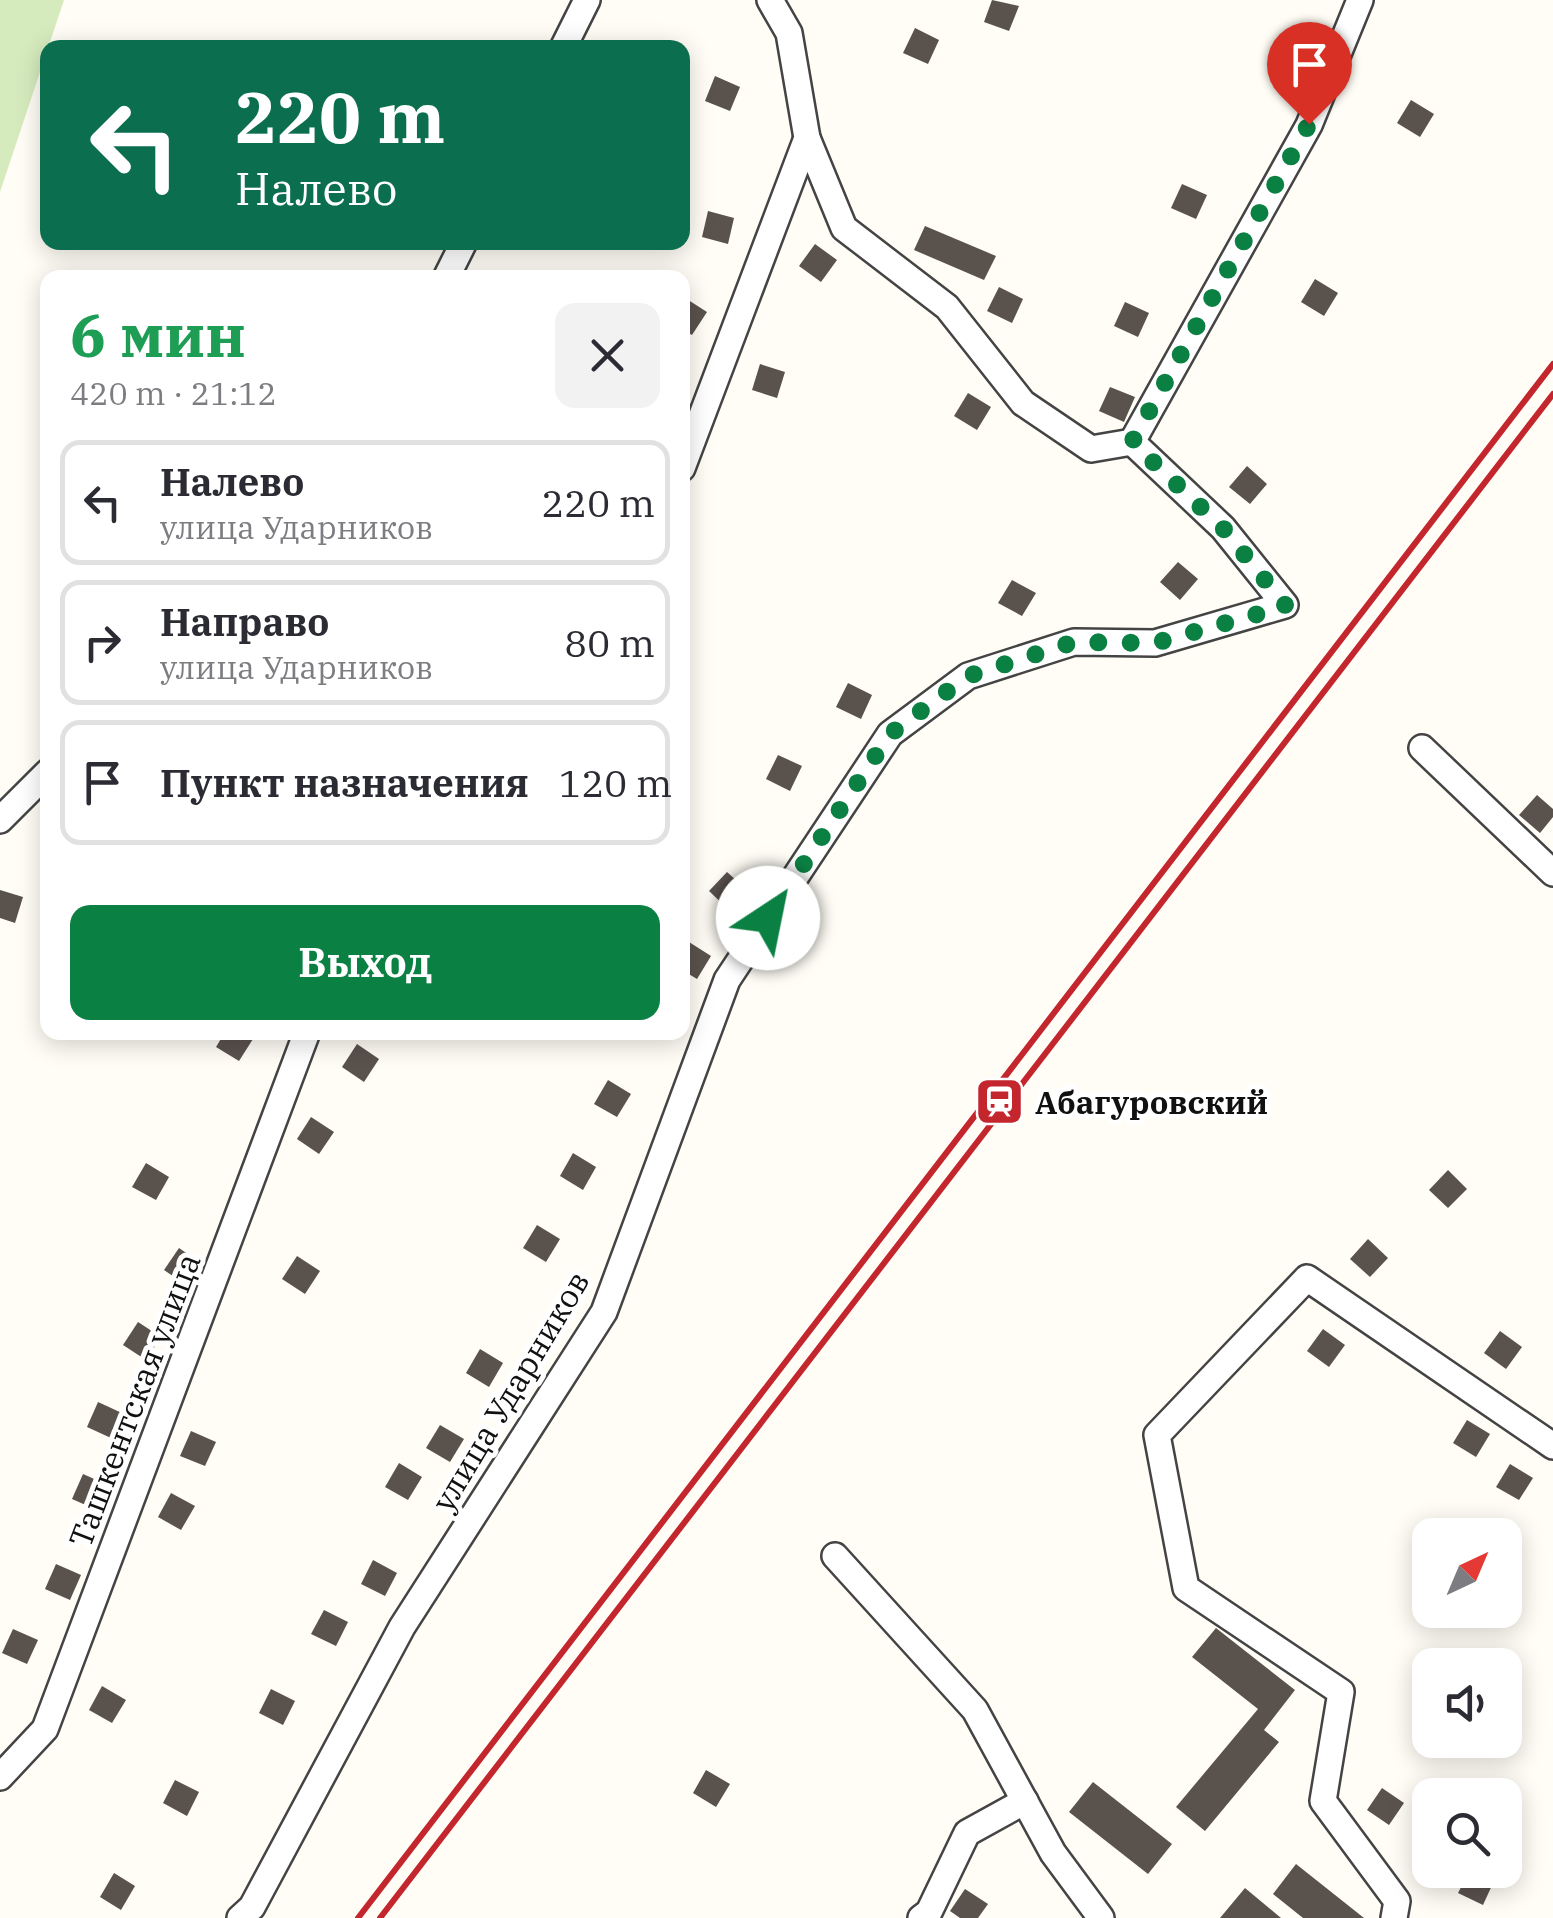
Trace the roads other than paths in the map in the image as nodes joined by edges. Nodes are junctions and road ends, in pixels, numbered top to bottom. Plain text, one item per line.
1 (587, 0) edge
2 (770, 0) edge
3 (1360, 0) edge
4 (567, 40) edge
5 (807, 138) junction
6 (1132, 442) junction
7 (690, 447) edge
8 (1422, 748) dead end
9 (40, 780) edge
10 (0, 820) edge
11 (1553, 873) edge
12 (305, 1040) edge
13 (1553, 1446) edge
14 (835, 1556) dead end
15 (0, 1777) edge
16 (1025, 1801) junction
17 (240, 1918) edge
18 (921, 1918) edge
19 (1101, 1918) edge
20 (1394, 1918) edge

1 - 4 street
2 - 5 street
3 - 6 street
5 - 6 street
5 - 7 street
6 - 17 street, улица Ударников
8 - 11 street
9 - 10 street
12 - 15 street, Ташкентская улица
13 - 20 street
14 - 16 street
16 - 18 street
16 - 19 street

